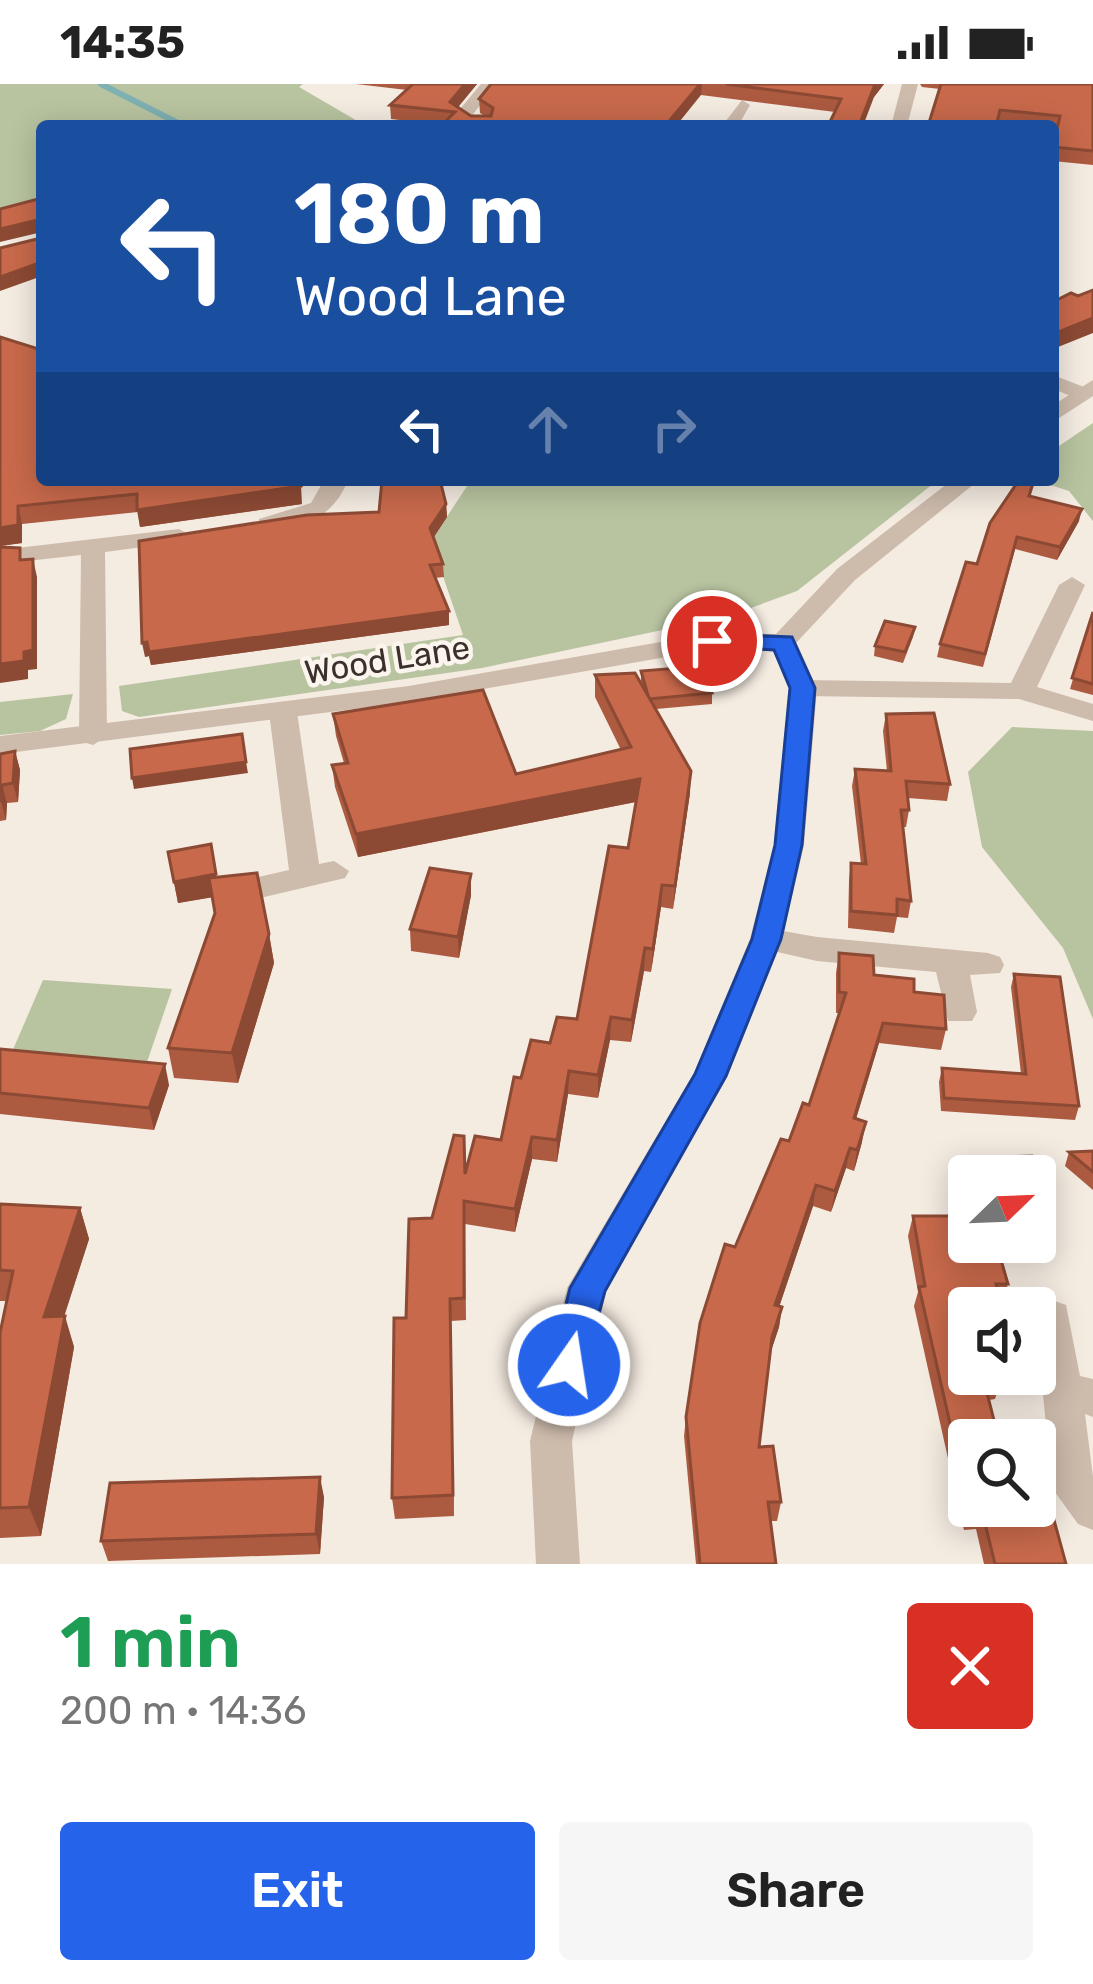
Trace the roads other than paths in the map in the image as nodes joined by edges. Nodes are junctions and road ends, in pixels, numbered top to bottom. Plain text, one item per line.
1 (489, 84) edge
2 (910, 84) edge
3 (742, 105) edge
4 (472, 120) edge
5 (733, 120) edge
6 (901, 120) edge
7 (1087, 390) edge
8 (1059, 411) edge
9 (333, 486) edge
10 (959, 486) edge
11 (93, 548) junction
12 (0, 557) edge
13 (1072, 585) dead end
14 (784, 643) junction
15 (803, 688) junction
16 (1021, 691) junction
17 (283, 712) junction
18 (1093, 713) edge
19 (93, 736) junction
20 (0, 745) edge
21 (260, 887) edge
22 (766, 939) junction
23 (951, 962) junction
24 (988, 965) dead end
25 (960, 1012) dead end
26 (1056, 1329) edge
27 (1078, 1394) edge
28 (1093, 1510) edge
29 (558, 1564) edge

1 - 4 street
2 - 6 street
3 - 5 street
7 - 8 street
9 - 11 street
10 - 14 street
11 - 12 street
11 - 19 street
13 - 16 street
14 - 15 street
14 - 17 street, Wood Lane
15 - 16 street
15 - 22 street
16 - 18 street
17 - 19 street, Wood Lane
17 - 21 street
19 - 20 street, Wood Lane
22 - 23 street
22 - 29 street
23 - 24 street
23 - 25 street
26 - 27 street
27 - 28 street

